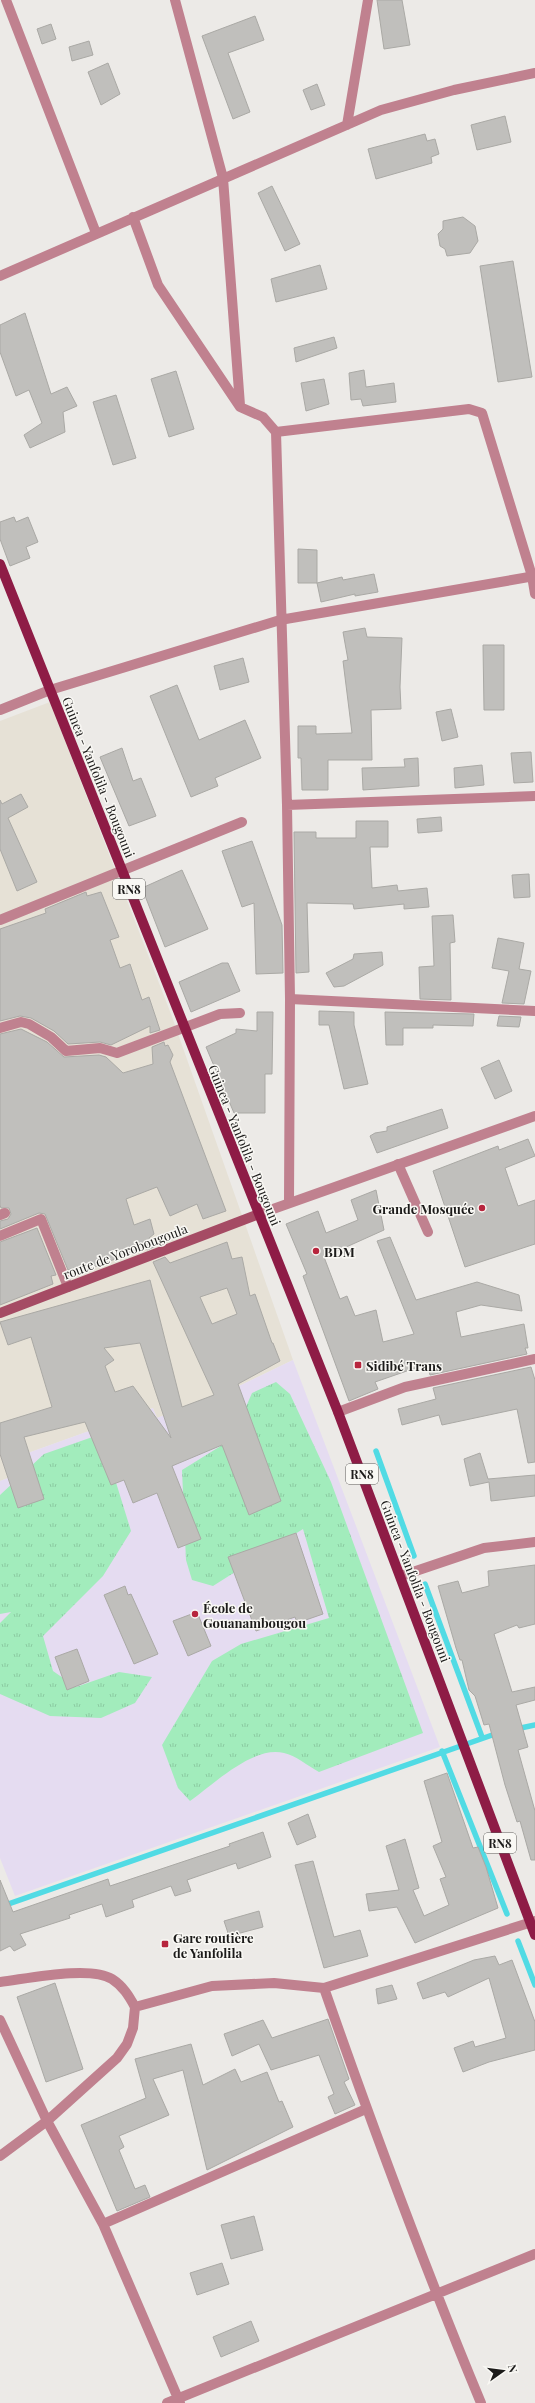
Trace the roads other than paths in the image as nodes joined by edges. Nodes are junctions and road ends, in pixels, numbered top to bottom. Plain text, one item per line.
1 (6, 0) edge
2 (175, 0) edge
3 (368, 0) edge
4 (535, 74) edge
5 (347, 125) junction
6 (223, 178) junction
7 (133, 217) junction
8 (96, 233) junction
9 (0, 276) edge
10 (240, 407) junction
11 (276, 432) junction
12 (0, 564) edge
13 (533, 576) edge
14 (535, 594) edge
15 (280, 620) junction
16 (50, 690) junction
17 (0, 710) edge
18 (535, 796) edge
19 (287, 805) junction
20 (242, 822) dead end
21 (122, 870) junction
22 (0, 920) edge
23 (290, 999) junction
24 (535, 1011) edge
25 (240, 1013) dead end
26 (0, 1028) edge
27 (185, 1028) junction
28 (535, 1116) edge
29 (398, 1164) junction
30 (289, 1202) junction
31 (259, 1214) junction
32 (428, 1232) dead end
33 (0, 1236) edge
34 (68, 1287) junction
35 (0, 1313) edge
36 (535, 1359) edge
37 (338, 1412) junction
38 (535, 1542) edge
39 (401, 1576) junction
40 (532, 1921) edge
41 (535, 1935) edge
42 (0, 1982) edge
43 (324, 1988) junction
44 (135, 2007) junction
45 (0, 2020) edge
46 (366, 2109) junction
47 (47, 2121) junction
48 (0, 2156) edge
49 (103, 2224) junction
50 (535, 2254) edge
51 (436, 2295) junction
52 (179, 2401) edge
53 (167, 2403) edge
54 (481, 2403) edge

1 - 8 street
2 - 6 street
3 - 5 street
4 - 5 street
5 - 6 street
6 - 7 street
6 - 10 street
7 - 8 street
7 - 10 street
8 - 9 street
10 - 11 street
11 - 13 street
11 - 15 street
12 - 16 main road, Guinea - Yanfolila - Bougouni / RN8
13 - 14 street
13 - 15 street
15 - 16 street
15 - 19 street
16 - 17 street
16 - 21 main road, Guinea - Yanfolila - Bougouni / RN8
18 - 19 street
19 - 23 street
20 - 21 street
21 - 22 street
21 - 27 main road, Guinea - Yanfolila - Bougouni / RN8
23 - 24 street
23 - 30 street
25 - 27 street
26 - 27 street
27 - 31 main road, Guinea - Yanfolila - Bougouni / RN8
28 - 29 street
29 - 30 street
29 - 32 street
30 - 31 street
31 - 34 main road, route de Yorobougoula
31 - 37 main road, Guinea - Yanfolila - Bougouni / RN8
33 - 34 street
34 - 35 main road, route de Yorobougoula
36 - 37 street
37 - 39 main road, Guinea - Yanfolila - Bougouni / RN8
38 - 39 street
39 - 40 main road, Guinea - Yanfolila - Bougouni / RN8
40 - 41 main road, RN8
40 - 43 street
42 - 44 street
43 - 44 street
43 - 46 street
44 - 47 street
45 - 47 street
46 - 49 street
46 - 51 street
47 - 48 street
47 - 49 street
49 - 52 street
50 - 51 street
51 - 52 street
51 - 54 street
52 - 53 street

